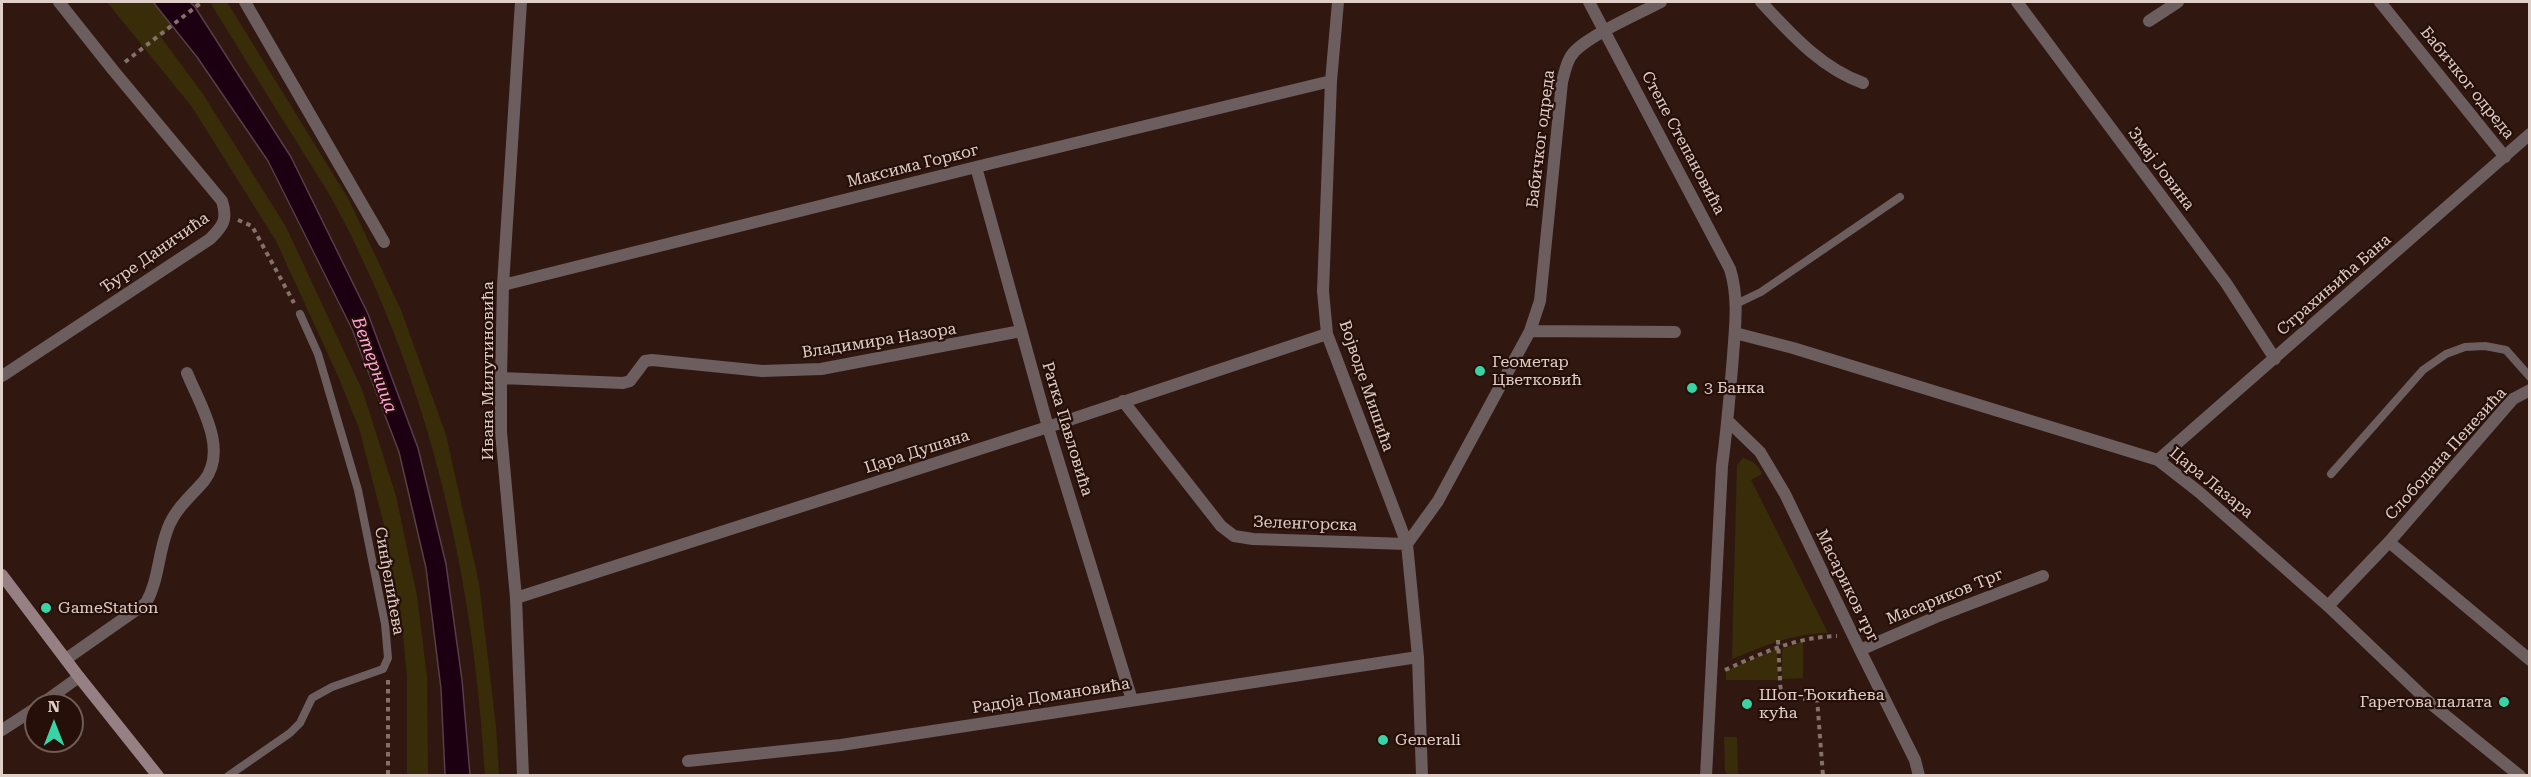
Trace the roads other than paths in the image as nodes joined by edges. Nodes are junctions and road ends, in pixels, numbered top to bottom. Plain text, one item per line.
1 (59, 2) edge
2 (245, 2) edge
3 (521, 2) edge
4 (1338, 2) edge
5 (1588, 2) edge
6 (1661, 2) edge
7 (1761, 2) edge
8 (2017, 2) edge
9 (2178, 2) edge
10 (2380, 2) edge
11 (2149, 21) dead end
12 (1606, 31) junction
13 (1331, 81) junction
14 (1863, 84) dead end
15 (2529, 134) edge
16 (2505, 157) junction
17 (976, 167) junction
18 (1900, 197) dead end
19 (384, 242) dead end
20 (503, 285) junction
21 (1736, 304) junction
22 (300, 314) road end
23 (1021, 331) junction
24 (1530, 332) junction
25 (1675, 332) dead end
26 (1735, 333) junction
27 (1327, 334) junction
28 (2275, 359) junction
29 (187, 373) dead end
30 (2, 376) edge
31 (2529, 376) edge
32 (501, 378) junction
33 (2529, 390) edge
34 (1123, 401) junction
35 (1728, 421) junction
36 (1048, 427) junction
37 (2158, 460) junction
38 (2331, 474) dead end
39 (2390, 542) junction
40 (1407, 544) junction
41 (2, 575) edge
42 (2043, 576) dead end
43 (516, 598) junction
44 (2328, 606) junction
45 (1860, 651) junction
46 (1418, 657) junction
47 (66, 659) junction
48 (2529, 660) edge
49 (79, 677) junction
50 (57, 693) edge
51 (1132, 700) junction
52 (24, 716) edge
53 (2, 730) edge
54 (688, 761) dead end
55 (2529, 768) edge
56 (158, 776) edge
57 (228, 776) edge
58 (523, 776) edge
59 (1422, 776) edge
60 (1706, 776) edge
61 (1919, 776) edge
62 (2521, 776) edge

1 - 30 street, Ђуре Даничића
2 - 19 street
3 - 20 street, Ивана Милутиновића
4 - 13 street, Војводе Мишића
5 - 12 street, Степе Степановића
6 - 12 street, Бабичког одреда
7 - 14 street
8 - 28 street, Змај Јовина
9 - 11 street
10 - 16 street, Бабичког одреда
12 - 21 street, Степе Степановића
12 - 24 street, Бабичког одреда
13 - 17 street, Максима Горког
13 - 27 street, Војводе Мишића
15 - 16 street, Страхињића Бана
16 - 28 street, Страхињића Бана
17 - 20 street, Максима Горког
17 - 23 street, Ратка Павловића
18 - 21 lane
20 - 32 street, Ивана Милутиновића
21 - 26 street
22 - 57 lane, Синђелићева
23 - 32 street, Владимира Назора
23 - 36 street, Ратка Павловића
24 - 25 street
24 - 40 street, Бабичког одреда
26 - 35 street
26 - 37 street, Цара Лазара
27 - 34 street, Цара Душана
27 - 40 street, Војводе Мишића
28 - 37 street, Страхињића Бана
29 - 47 street
31 - 38 lane
32 - 43 street, Ивана Милутиновића
33 - 39 street, Слободана Пенезића
34 - 36 street, Цара Душана
34 - 40 street, Зеленгорска
35 - 45 street, Масариков трг
35 - 60 street
36 - 43 street, Цара Душана
36 - 51 street, Ратка Павловића
37 - 44 street, Цара Лазара
39 - 44 street, Слободана Пенезића
39 - 48 street, Слободана Пенезића
40 - 46 street, Војводе Мишића
41 - 47 street
42 - 45 street, Масариков Трг
43 - 58 street, Ивана Милутиновића
44 - 62 street, Цара Лазара
45 - 61 street, Масариков трг
46 - 51 street, Радоја Домановића
46 - 59 street, Војводе Мишића
47 - 49 street
49 - 50 street
49 - 56 street
51 - 54 street, Радоја Домановића
52 - 53 street
55 - 62 street

